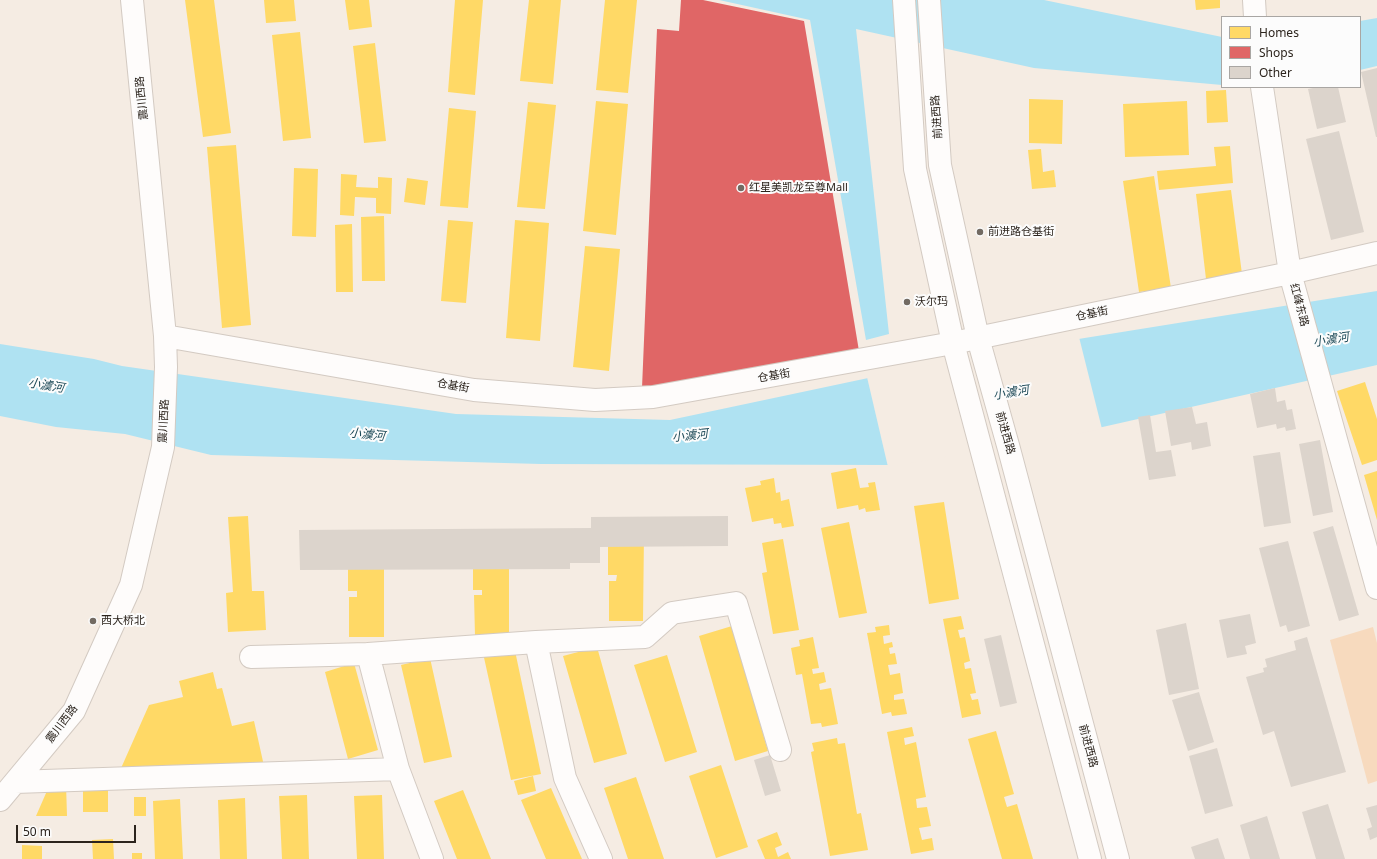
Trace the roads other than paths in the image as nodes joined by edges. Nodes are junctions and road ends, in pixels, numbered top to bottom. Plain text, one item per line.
1 (132, 0) edge
2 (904, 0) edge
3 (929, 0) edge
4 (1254, 0) edge
5 (1255, 16) edge
6 (1262, 91) edge
7 (1377, 253) edge
8 (1293, 282) junction
9 (165, 336) junction
10 (980, 346) junction
11 (955, 351) junction
12 (1377, 588) edge
13 (536, 642) junction
14 (368, 654) junction
15 (251, 657) dead end
16 (780, 750) dead end
17 (398, 770) junction
18 (15, 782) junction
19 (0, 800) edge
20 (432, 859) edge
21 (601, 859) edge
22 (1090, 859) edge
23 (1118, 859) edge

1 - 9 street, 震川西路
2 - 11 street
3 - 10 street, 前进西路
4 - 5 street
6 - 8 street, 红峰东路
7 - 8 street, 仓基街
8 - 10 street, 仓基街
8 - 12 street, 红峰东路
9 - 11 street, 仓基街
9 - 18 street, 震川西路
10 - 11 street, 仓基街
10 - 23 street, 前进西路
11 - 22 street
13 - 14 street
13 - 16 street
13 - 21 street
14 - 15 street
14 - 17 street
17 - 18 street
17 - 20 street
18 - 19 street, 震川西路

